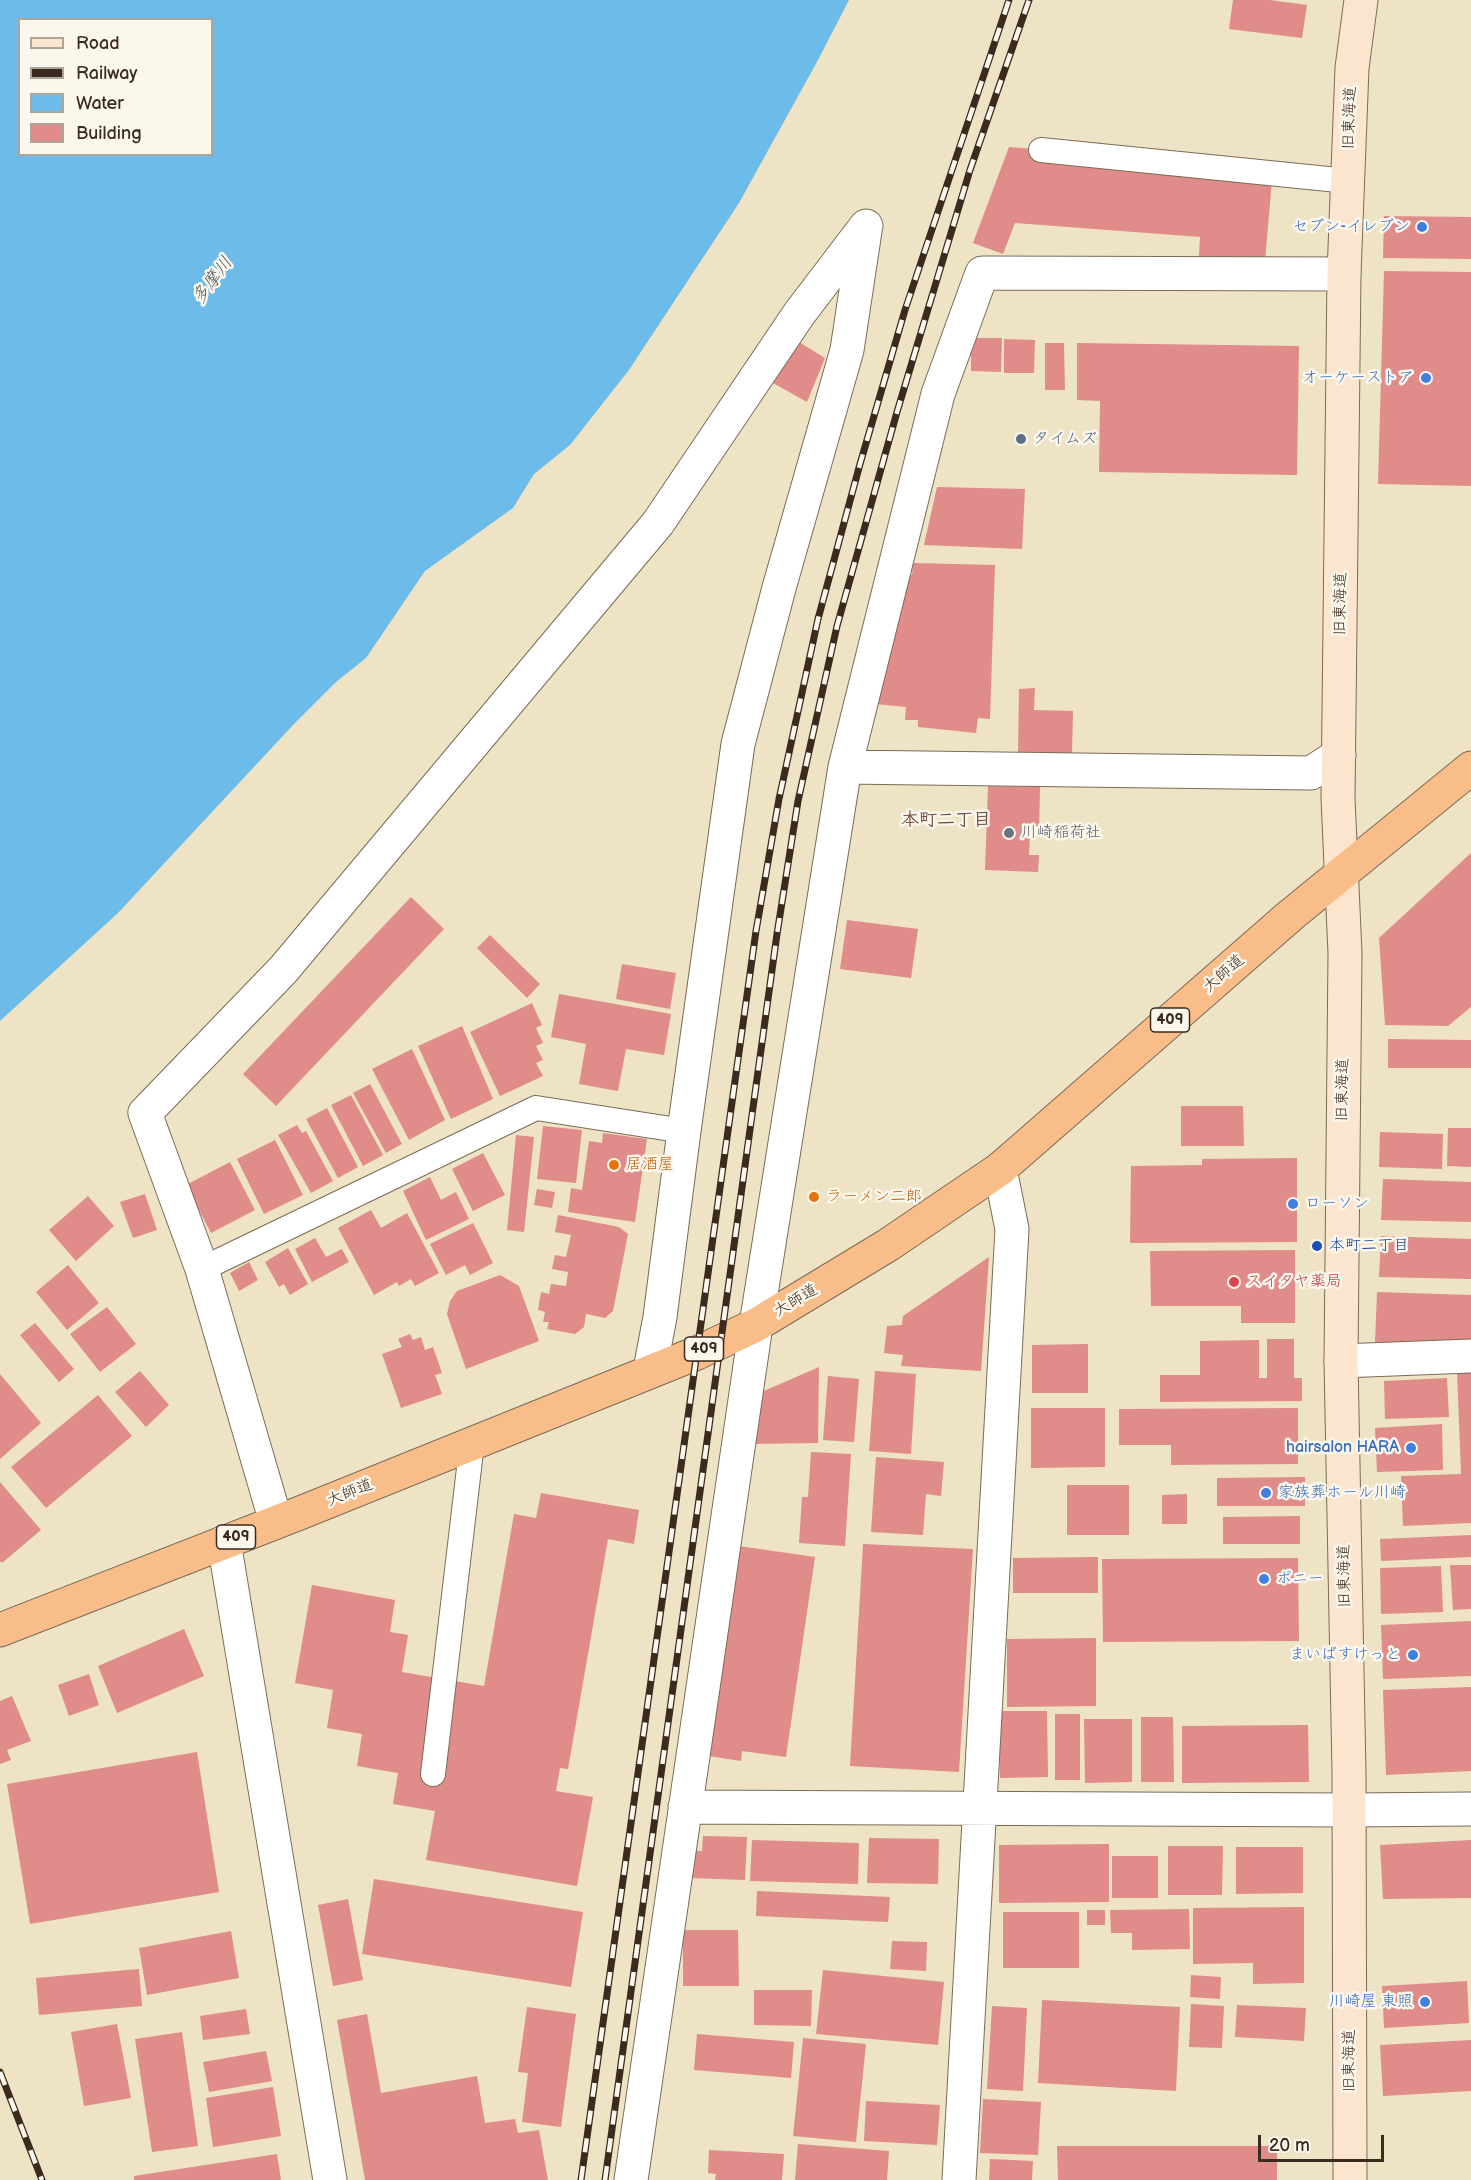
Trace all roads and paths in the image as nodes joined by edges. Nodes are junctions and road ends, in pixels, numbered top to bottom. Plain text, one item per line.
1 (1360, 0) edge
2 (1041, 150) dead end
3 (1347, 181) junction
4 (1344, 274) junction
5 (1339, 755) junction
6 (845, 767) junction
7 (1471, 768) edge
8 (1342, 874) junction
9 (684, 1131) junction
10 (1000, 1168) junction
11 (202, 1269) junction
12 (756, 1325) junction
13 (1471, 1356) edge
14 (1341, 1361) junction
15 (650, 1370) junction
16 (472, 1443) junction
17 (276, 1522) junction
18 (224, 1542) junction
19 (0, 1630) edge
20 (433, 1774) dead end
21 (685, 1807) junction
22 (981, 1808) junction
23 (1471, 1809) edge
24 (1349, 1810) junction
25 (330, 2180) edge
26 (631, 2180) edge
27 (958, 2180) edge
28 (1350, 2180) edge

1 - 3 street, 旧東海道
2 - 3 lane
3 - 4 street, 旧東海道
4 - 5 street, 旧東海道
4 - 6 street
5 - 6 street
5 - 8 street, 旧東海道
6 - 12 street
7 - 8 highway, 大師道 / 409
8 - 10 highway, 大師道 / 409
8 - 14 street, 旧東海道
9 - 11 lane
9 - 11 street
9 - 15 street
10 - 12 highway, 大師道 / 409
10 - 22 street
11 - 17 street
12 - 15 highway, 大師道 / 409
12 - 21 street
13 - 14 street
14 - 24 street, 旧東海道
15 - 16 highway, 大師道 / 409
16 - 17 highway, 大師道 / 409
16 - 20 lane
17 - 18 highway, 大師道 / 409
18 - 19 highway, 大師道 / 409
18 - 25 street
21 - 22 street
21 - 26 street
22 - 24 street
22 - 27 street
23 - 24 street
24 - 28 street, 旧東海道

